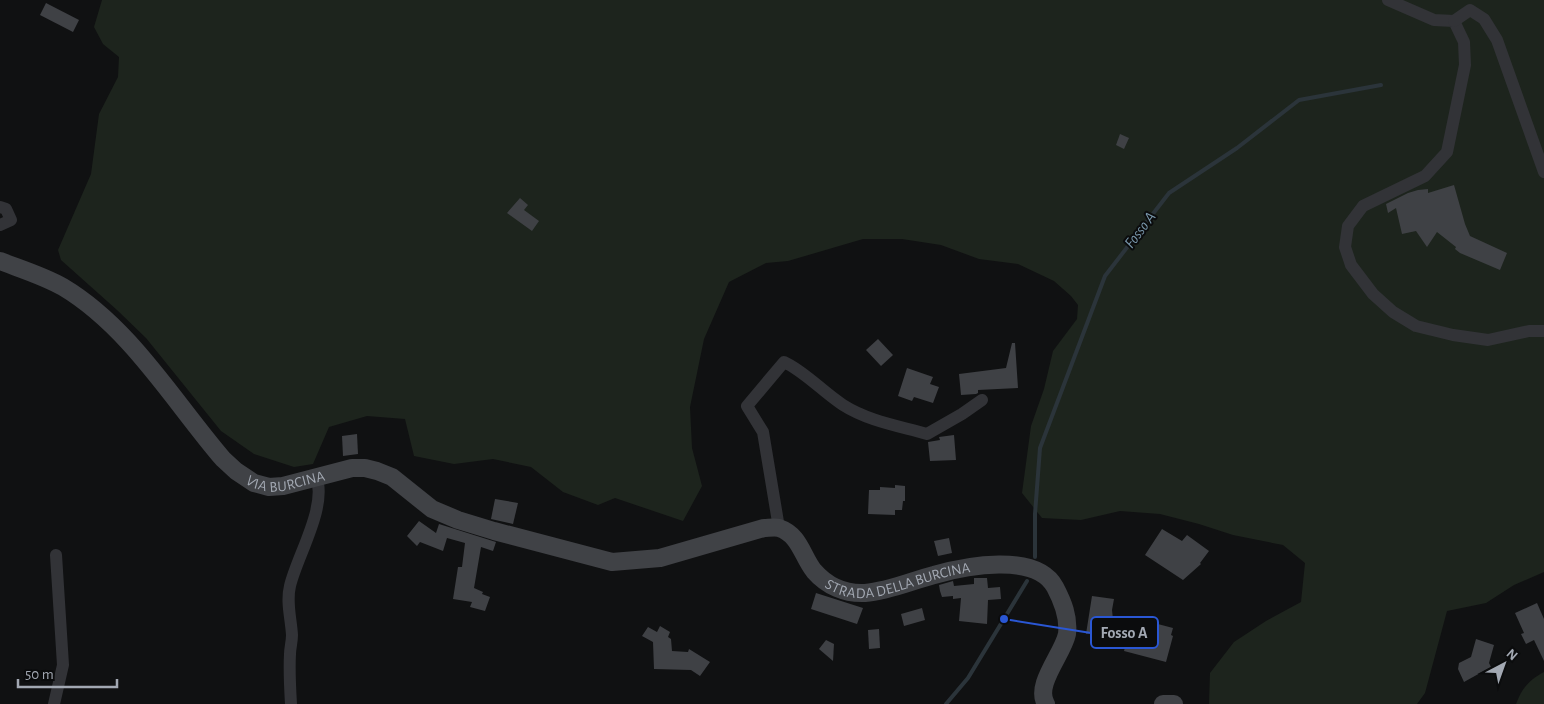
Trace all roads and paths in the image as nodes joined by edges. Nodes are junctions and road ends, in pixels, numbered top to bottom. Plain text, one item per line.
1 (1388, 0) edge
2 (1454, 21) junction
3 (1544, 172) edge
4 (0, 207) edge
5 (0, 225) edge
6 (0, 261) edge
7 (1544, 330) edge
8 (982, 400) dead end
9 (316, 476) junction
10 (779, 528) junction
11 (56, 555) dead end
12 (54, 704) edge
13 (291, 704) edge
14 (1046, 704) edge
15 (1163, 704) edge
16 (1174, 704) edge

1 - 2 street
2 - 3 street
2 - 7 street
4 - 5 street
6 - 9 street, VIA BURCINA
8 - 10 street
9 - 10 street, VIA BURCINA
9 - 13 street
10 - 14 street, STRADA DELLA BURCINA
11 - 12 street
15 - 16 street

